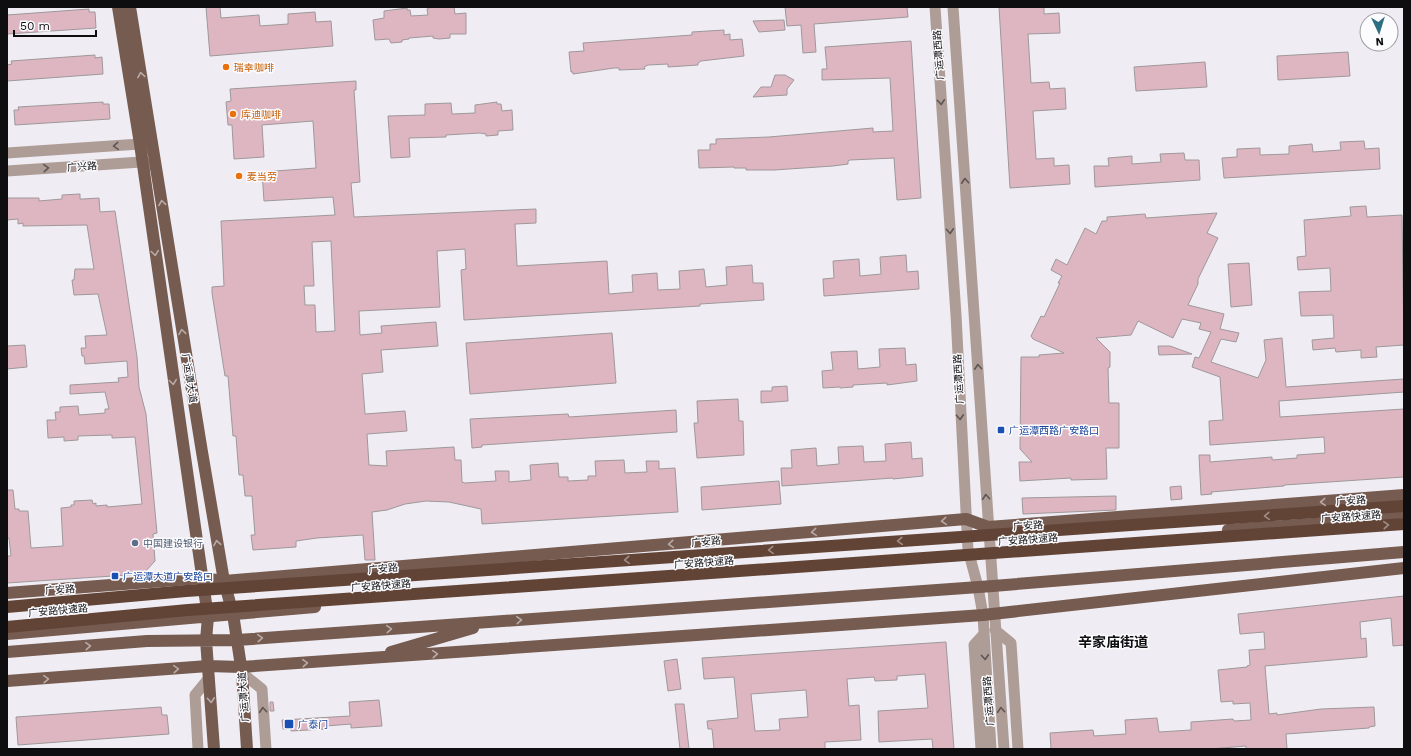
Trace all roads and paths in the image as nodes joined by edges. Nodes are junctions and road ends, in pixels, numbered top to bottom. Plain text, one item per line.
1 (118, 7) edge
2 (130, 7) edge
3 (935, 7) edge
4 (952, 7) edge
5 (140, 144) junction
6 (153, 151) junction
7 (7, 153) edge
8 (141, 162) junction
9 (156, 167) junction
10 (7, 171) edge
11 (1404, 495) edge
12 (1404, 506) edge
13 (1404, 512) edge
14 (966, 519) junction
15 (1404, 524) edge
16 (988, 527) junction
17 (990, 549) junction
18 (968, 550) junction
19 (1404, 552) edge
20 (1404, 568) edge
21 (202, 578) junction
22 (224, 581) junction
23 (993, 586) junction
24 (978, 587) junction
25 (7, 593) edge
26 (7, 607) edge
27 (233, 614) junction
28 (988, 614) junction
29 (208, 617) junction
30 (495, 621) junction
31 (7, 627) edge
32 (995, 630) junction
33 (7, 634) edge
34 (984, 634) junction
35 (206, 640) junction
36 (237, 640) junction
37 (7, 652) edge
38 (369, 658) junction
39 (241, 670) junction
40 (209, 672) junction
41 (7, 681) edge
42 (198, 749) edge
43 (214, 749) edge
44 (247, 749) edge
45 (266, 749) edge
46 (981, 749) edge
47 (991, 749) edge
48 (1004, 749) edge
49 (1018, 749) edge

1 - 5 main road, 广运潭大道
6 -> 2 main road, 广运潭大道
3 -> 14 street, 广运潭西路
16 -> 4 street, 广运潭西路
5 - 6 street
5 -> 7 street, 广兴路
5 - 8 main road, 广运潭大道
6 - 9 main road, 广运潭大道
8 - 9 street, 广兴路
10 -> 8 street, 广兴路
8 -> 21 main road, 广运潭大道
22 -> 9 main road, 广运潭大道
11 -> 16 main road, 广安路
12 -> 26 highway, 广安路快速路, bridge
13 - 17 main road
14 - 16 main road, 广安路
14 - 18 street, 广运潭西路
14 -> 22 main road, 广安路
31 -> 15 highway, 广安路快速路, bridge
16 - 17 street, 广运潭西路
17 - 18 main road
17 - 23 street, 广运潭西路
18 - 24 street, 广运潭西路
18 - 27 main road
19 - 23 main road
20 - 28 main road
21 - 22 main road, 广安路
21 - 25 main road, 广安路
21 - 29 main road, 广运潭大道
22 - 27 main road, 广运潭大道
23 - 24 main road
23 - 28 street, 广运潭西路
24 - 28 street, 广运潭西路
30 -> 24 main road
27 - 29 main road
27 - 36 main road, 广运潭大道
28 - 32 street, 广运潭西路
28 - 34 street, 广运潭西路
38 -> 28 main road
29 - 33 main road
29 - 35 main road, 广运潭大道
36 -> 30 main road
30 - 38 main road
48 -> 32 street, 广运潭西路
32 - 49 street
34 - 46 street
34 -> 47 street, 广运潭西路
35 - 36 main road
37 -> 35 main road
35 - 40 main road, 广运潭大道
36 - 39 main road, 广运潭大道
39 -> 38 main road
39 - 40 main road
39 - 44 main road, 广运潭大道
45 -> 39 street
41 -> 40 main road
40 - 42 street
40 -> 43 main road, 广运潭大道

